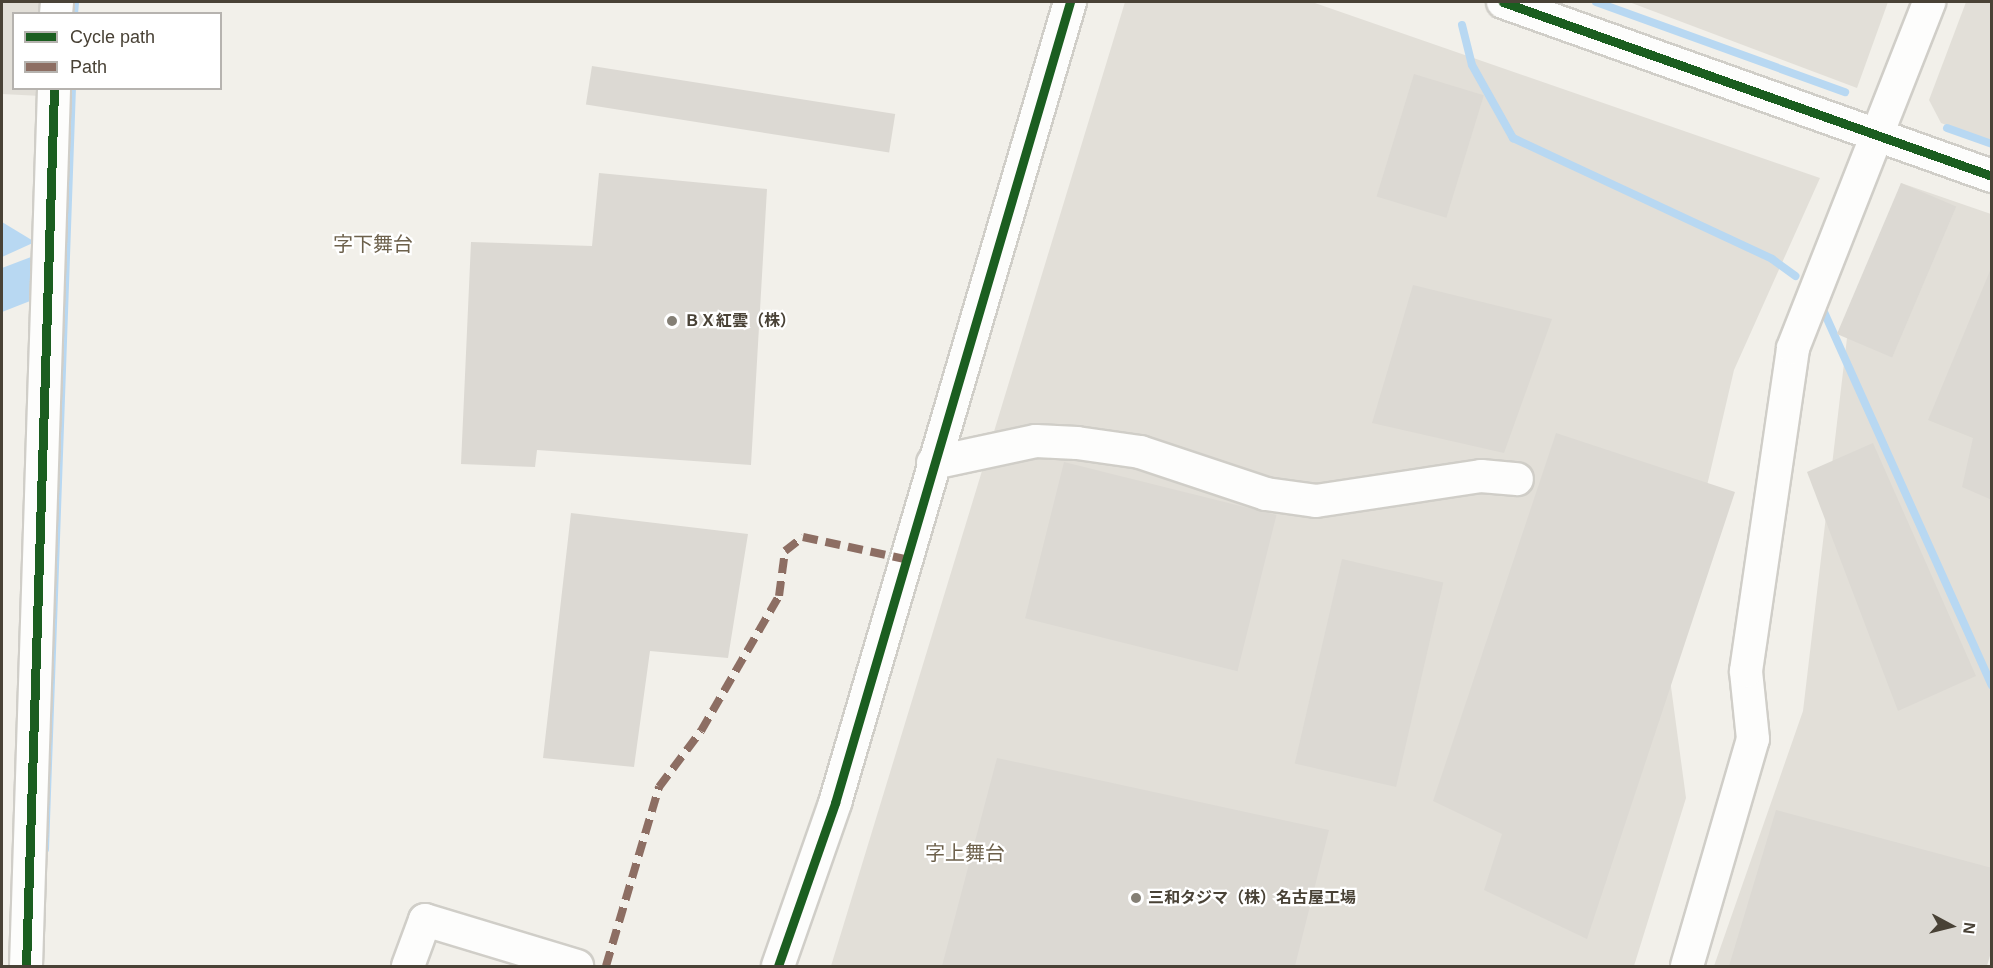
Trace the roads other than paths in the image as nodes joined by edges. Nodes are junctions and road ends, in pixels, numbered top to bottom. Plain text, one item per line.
1 (1070, 2) edge
2 (1503, 2) edge
3 (1929, 2) edge
4 (54, 90) edge
5 (1880, 135) junction
6 (1992, 176) edge
7 (933, 463) junction
8 (1517, 479) dead end
9 (556, 964) edge
10 (26, 966) edge
11 (408, 966) edge
12 (778, 966) edge
13 (1687, 966) edge

1 - 7 street
2 - 5 street
3 - 5 street
4 - 10 street
5 - 6 street
5 - 13 street
7 - 8 street
7 - 12 street
9 - 11 street

